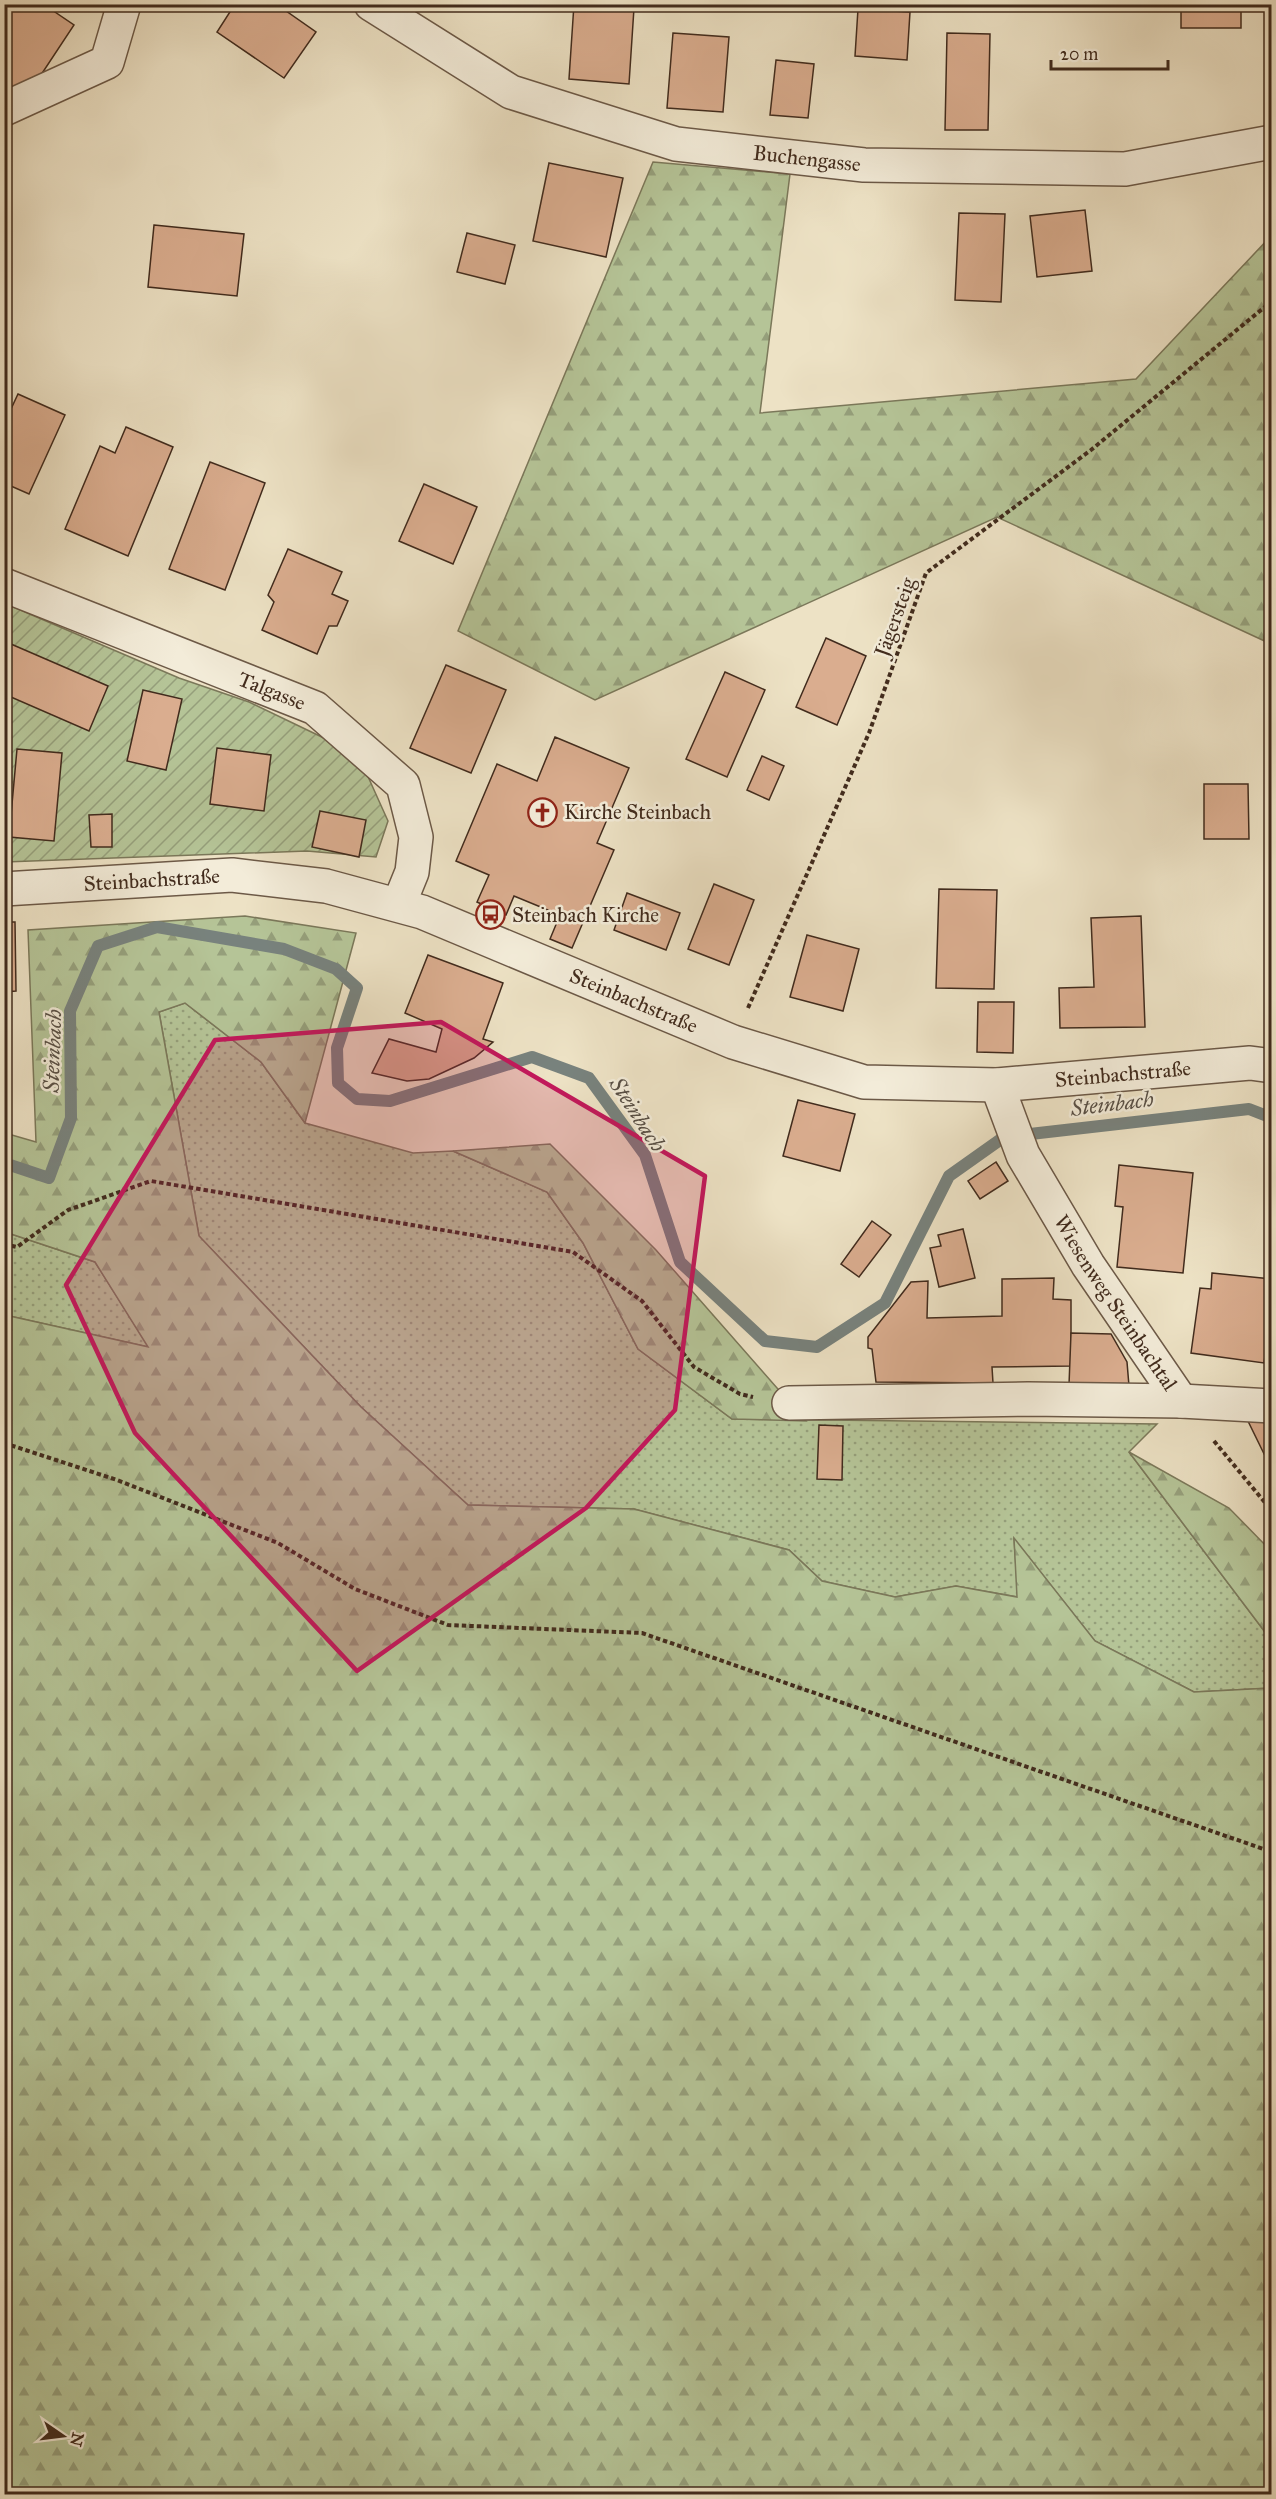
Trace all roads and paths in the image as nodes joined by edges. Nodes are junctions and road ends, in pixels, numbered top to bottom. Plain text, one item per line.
1 (124, 4) edge
2 (371, 4) edge
3 (4, 109) edge
4 (1272, 142) edge
5 (1272, 301) edge
6 (4, 585) edge
7 (4, 889) edge
8 (399, 904) junction
9 (733, 1042) junction
10 (1272, 1066) edge
11 (997, 1085) junction
12 (4, 1244) edge
13 (1181, 1401) junction
14 (789, 1403) joint
15 (1272, 1406) edge
16 (4, 1443) edge
17 (1272, 1511) edge
18 (1272, 1852) edge

1 - 3 street
2 - 4 street, Buchengasse
5 - 9 path, Jägersteig
6 - 8 street, Talgasse
7 - 8 street, Steinbachstraße
8 - 9 street, Steinbachstraße
9 - 11 street, Steinbachstraße
10 - 11 street, Steinbachstraße
11 - 13 street, Wiesenweg Steinbachtal
12 - 14 path
13 - 14 street
13 - 15 street, Wiesenweg Steinbachtal
13 - 17 path
16 - 18 path

